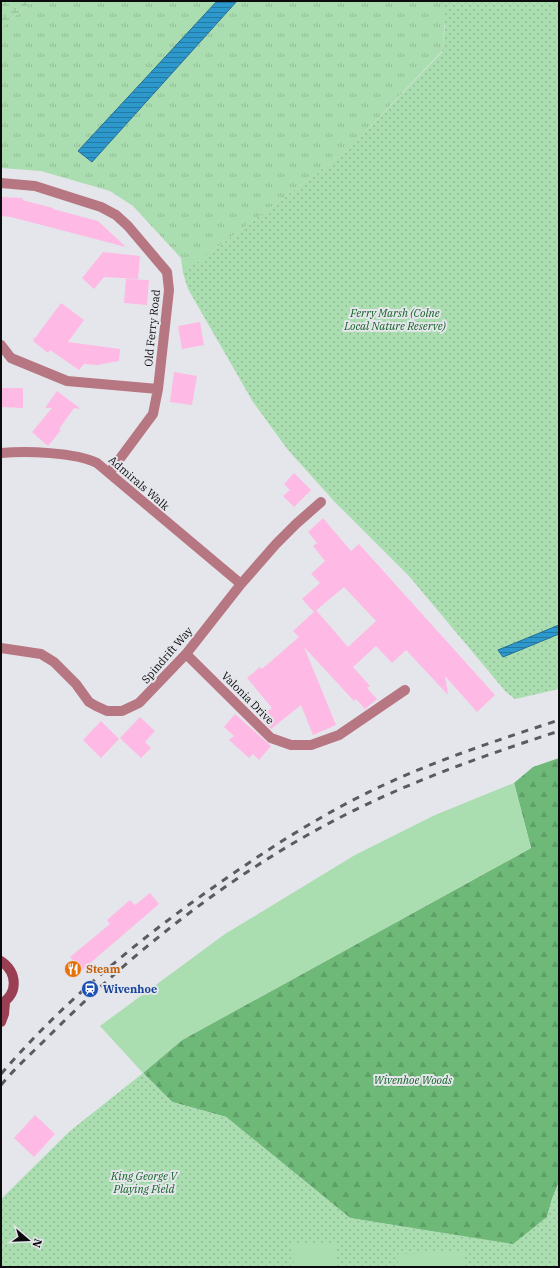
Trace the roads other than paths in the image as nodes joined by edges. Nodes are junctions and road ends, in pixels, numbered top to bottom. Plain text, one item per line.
1 (1, 183) edge
2 (1, 345) edge
3 (158, 389) junction
4 (1, 452) edge
5 (110, 472) junction
6 (321, 502) dead end
7 (241, 584) junction
8 (1, 648) edge
9 (186, 654) junction
10 (405, 690) dead end
11 (1, 961) edge
12 (3, 1003) edge
13 (1, 1022) edge

1 - 3 street, Old Ferry Road
2 - 3 street
3 - 5 street, Old Ferry Road
4 - 5 street, Admirals Walk
5 - 7 street, Admirals Walk
6 - 7 street, Spindrift Way
7 - 9 street, Spindrift Way
8 - 9 street, Spindrift Way
9 - 10 street, Valonia Drive
11 - 12 main road
12 - 13 main road

